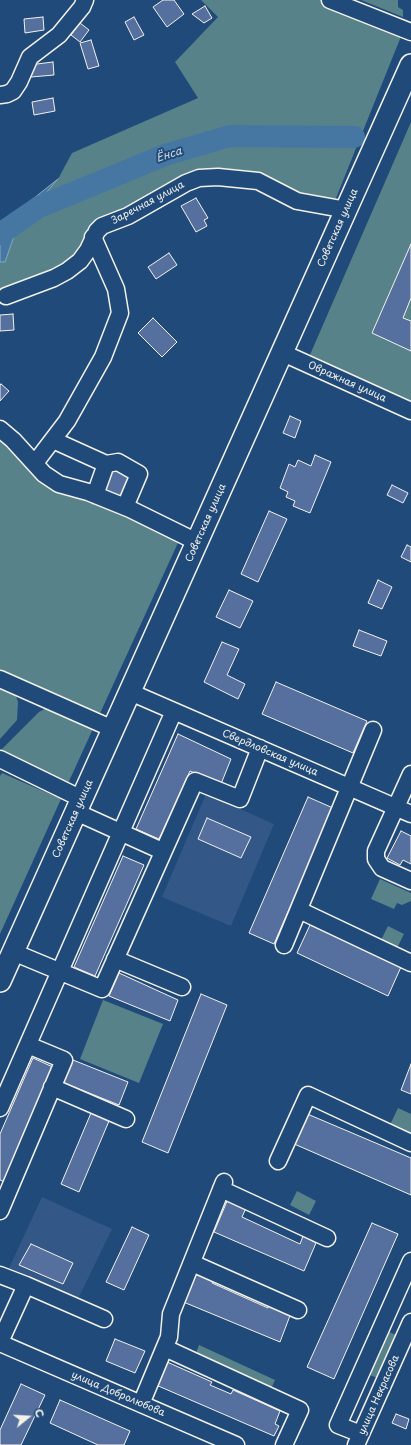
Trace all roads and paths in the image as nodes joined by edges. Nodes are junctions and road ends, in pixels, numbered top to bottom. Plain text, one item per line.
1 (85, 0) edge
2 (330, 0) edge
3 (411, 32) edge
4 (411, 65) edge
5 (0, 95) edge
6 (347, 210) junction
7 (93, 237) junction
8 (6, 296) dead end
9 (283, 353) junction
10 (411, 411) edge
11 (0, 429) edge
12 (53, 440) junction
13 (35, 463) junction
14 (106, 464) junction
15 (95, 495) junction
16 (125, 507) junction
17 (197, 542) junction
18 (0, 679) edge
19 (130, 692) junction
20 (174, 711) junction
21 (113, 729) junction
22 (373, 730) dead end
23 (260, 748) junction
24 (0, 759) edge
25 (411, 774) edge
26 (349, 787) junction
27 (79, 805) junction
28 (396, 807) junction
29 (411, 814) edge
30 (121, 832) junction
31 (162, 851) junction
32 (411, 881) edge
33 (299, 910) junction
34 (284, 945) dead end
35 (13, 952) junction
36 (115, 959) junction
37 (411, 963) edge
38 (60, 972) junction
39 (0, 981) edge
40 (182, 987) dead end
41 (28, 1045) junction
42 (52, 1087) junction
43 (0, 1108) edge
44 (126, 1119) dead end
45 (411, 1143) edge
46 (278, 1161) dead end
47 (5, 1186) edge
48 (0, 1211) edge
49 (327, 1238) dead end
50 (411, 1261) edge
51 (192, 1263) junction
52 (0, 1274) edge
53 (26, 1285) junction
54 (298, 1310) dead end
55 (104, 1318) dead end
56 (411, 1322) edge
57 (0, 1342) edge
58 (165, 1348) junction
59 (141, 1404) junction
60 (358, 1440) edge
61 (236, 1445) edge
62 (284, 1445) edge

1 - 5 street
2 - 3 street
4 - 6 main road, Советская улица
6 - 7 street, Заречная улица
6 - 9 main road, Советская улица
7 - 8 street, Заречная улица
7 - 12 street
9 - 10 street, Овражная улица
9 - 17 main road, Советская улица
11 - 13 street
12 - 13 street
12 - 14 street
13 - 15 street
14 - 15 street
14 - 16 street
15 - 16 street
16 - 17 street
17 - 19 main road, Советская улица
18 - 21 street
19 - 20 street, Свердловская улица
19 - 21 main road, Советская улица
20 - 23 street, Свердловская улица
20 - 30 street
21 - 27 main road, Советская улица
22 - 26 street
23 - 26 street, Свердловская улица
23 - 31 street
24 - 27 street
25 - 28 street
26 - 28 street, Свердловская улица
26 - 33 street
27 - 30 street
27 - 35 main road, Советская улица
28 - 29 street, Свердловская улица
28 - 32 street
30 - 31 street
30 - 38 street
31 - 36 street
33 - 34 street
33 - 37 street
35 - 38 street
35 - 39 main road, Советская улица
36 - 38 street
36 - 40 street
38 - 41 street
41 - 42 street
41 - 43 street
42 - 44 street
42 - 47 street
45 - 46 street
47 - 48 street
49 - 51 street
50 - 60 street
51 - 54 street
51 - 58 street
52 - 53 street
53 - 55 street
53 - 57 street
56 - 60 street, улица Некрасова
57 - 59 street, улица Добролюбова
58 - 59 street
58 - 62 street
59 - 61 street, улица Добролюбова

